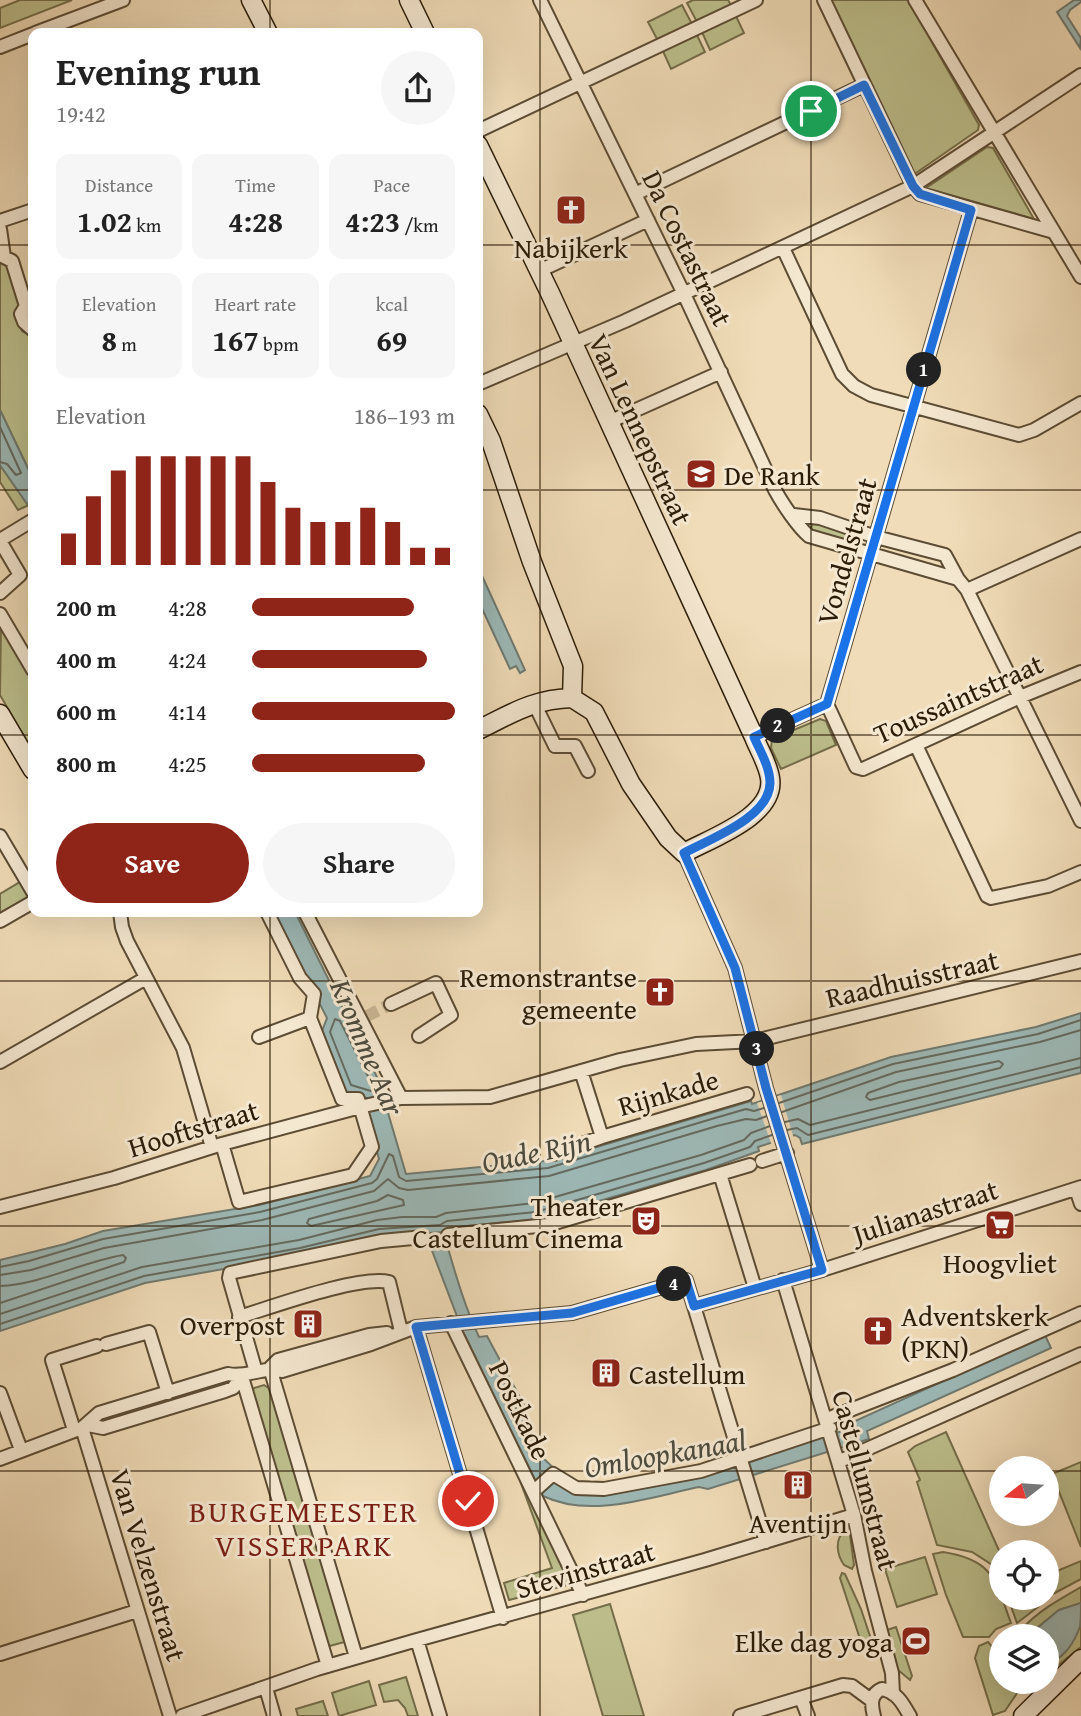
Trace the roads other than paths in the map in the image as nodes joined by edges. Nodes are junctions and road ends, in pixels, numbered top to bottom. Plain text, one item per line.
1 (123, 0) edge
2 (251, 0) edge
3 (409, 0) edge
4 (540, 0) edge
5 (757, 0) edge
6 (824, 0) edge
7 (915, 0) edge
8 (50, 28) edge
9 (265, 28) edge
10 (423, 28) edge
11 (28, 36) edge
12 (0, 47) edge
13 (1081, 75) edge
14 (581, 84) junction
15 (864, 85) junction
16 (483, 129) edge
17 (994, 131) junction
18 (483, 155) edge
19 (913, 186) junction
20 (635, 194) junction
21 (971, 210) junction
22 (28, 212) edge
23 (648, 220) junction
24 (0, 221) edge
25 (0, 229) edge
26 (1054, 232) junction
27 (783, 248) junction
28 (539, 271) junction
29 (1081, 277) edge
30 (684, 294) junction
31 (28, 326) edge
32 (573, 344) junction
33 (721, 372) junction
34 (483, 382) edge
35 (1081, 403) edge
36 (913, 407) junction
37 (609, 422) junction
38 (483, 424) edge
39 (794, 515) junction
40 (28, 523) edge
41 (876, 537) junction
42 (1081, 539) edge
43 (0, 540) edge
44 (872, 554) junction
45 (958, 579) junction
46 (967, 590) junction
47 (0, 593) edge
48 (0, 614) edge
49 (28, 662) edge
50 (1081, 672) edge
51 (1020, 697) junction
52 (572, 698) junction
53 (534, 703) junction
54 (827, 704) junction
55 (0, 714) edge
56 (483, 728) edge
57 (754, 737) junction
58 (916, 745) junction
59 (28, 762) edge
60 (588, 771) dead end
61 (1081, 821) edge
62 (0, 836) edge
63 (684, 853) junction
64 (1081, 872) edge
65 (28, 884) edge
66 (28, 905) edge
67 (121, 917) edge
68 (270, 917) edge
69 (307, 917) edge
70 (0, 921) edge
71 (1081, 961) edge
72 (146, 978) junction
73 (390, 1004) tunnel mouth
74 (310, 1018) junction
75 (419, 1036) dead end
76 (258, 1037) dead end
77 (755, 1041) junction
78 (0, 1062) edge
79 (581, 1071) junction
80 (747, 1094) dead end
81 (401, 1098) junction
82 (363, 1106) junction
83 (602, 1137) junction
84 (217, 1146) junction
85 (785, 1148) junction
86 (554, 1154) dead end
87 (720, 1174) junction
88 (1079, 1188) edge
89 (1081, 1204) edge
90 (0, 1207) edge
91 (448, 1235) dead end
92 (424, 1237) dead end
93 (822, 1270) junction
94 (783, 1280) junction
95 (755, 1288) junction
96 (694, 1306) junction
97 (1081, 1313) edge
98 (239, 1317) junction
99 (451, 1323) junction
100 (416, 1327) junction
101 (401, 1331) junction
102 (1081, 1354) edge
103 (270, 1368) junction
104 (256, 1372) junction
105 (242, 1377) junction
106 (0, 1392) edge
107 (168, 1392) junction
108 (81, 1427) junction
109 (829, 1427) junction
110 (21, 1450) junction
111 (838, 1455) junction
112 (741, 1458) junction
113 (0, 1459) edge
114 (533, 1492) junction
115 (855, 1515) junction
116 (766, 1542) junction
117 (583, 1595) junction
118 (138, 1611) junction
119 (503, 1618) junction
120 (417, 1640) junction
121 (0, 1654) edge
122 (356, 1657) junction
123 (1081, 1659) edge
124 (328, 1666) junction
125 (1081, 1676) edge
126 (266, 1688) junction
127 (893, 1688) junction
128 (801, 1698) junction
129 (871, 1700) junction
130 (170, 1716) edge
131 (182, 1716) edge
132 (274, 1716) edge
133 (440, 1716) edge
134 (740, 1716) edge
135 (808, 1716) edge
136 (874, 1716) edge
137 (910, 1716) edge
138 (1023, 1716) edge
139 (1040, 1716) edge

1 - 8 street
2 - 9 street
3 - 10 street
4 - 14 street, Da Costastraat
5 - 14 street
6 - 15 street
7 - 17 street
11 - 12 street
13 - 17 street
14 - 16 street
14 - 20 street, Da Costastraat
15 - 19 street
15 - 20 street
17 - 19 street
17 - 26 street
18 - 28 street, Van Lennepstraat
19 - 21 street
19 - 27 street
20 - 23 street, Da Costastraat
21 - 26 street
21 - 36 street, Vondelstraat
22 - 24 street
23 - 28 street
23 - 30 street, Da Costastraat
25 - 31 street
26 - 29 street
27 - 30 street
27 - 36 street
28 - 32 street, Van Lennepstraat
30 - 32 street
30 - 33 street, Da Costastraat
32 - 34 street
32 - 37 street, Van Lennepstraat
33 - 37 street
33 - 39 street, Da Costastraat
35 - 36 street
36 - 41 street, Vondelstraat
37 - 57 street, Van Lennepstraat
38 - 52 street
39 - 41 street
39 - 44 street, Da Costastraat
40 - 43 street
41 - 44 street, Vondelstraat
41 - 45 street
42 - 46 street
43 - 47 street
44 - 45 street, Da Costastraat
44 - 54 street, Vondelstraat
45 - 46 street
46 - 51 street
48 - 49 street
50 - 51 street, Toussaintstraat
51 - 58 street, Toussaintstraat
51 - 61 street
52 - 53 street
52 - 63 street
53 - 56 street
53 - 60 street
54 - 57 street
54 - 58 street, Toussaintstraat
55 - 59 street
57 - 63 street, Van Lennepstraat
58 - 64 street
62 - 65 street
63 - 77 street
66 - 70 street
67 - 72 street
68 - 74 street
69 - 81 street
71 - 77 street, Raadhuisstraat
72 - 78 street
72 - 84 street
73 - 75 street
74 - 76 street
74 - 82 street
77 - 79 street, Raadhuisstraat
77 - 85 street
79 - 81 street, Hooftstraat
79 - 83 street, Rijnkade
80 - 83 street, Rijnkade
81 - 82 street, Hooftstraat
82 - 84 street, Hooftstraat
82 - 84 street
83 - 86 street, Rijnkade
84 - 90 street, Hooftstraat
85 - 87 street
85 - 93 street
87 - 91 street
87 - 95 street
88 - 89 street
88 - 93 street, Julianastraat
92 - 98 street
93 - 94 street, Julianastraat
94 - 95 street, Julianastraat
94 - 109 street, Castellumstraat
95 - 96 street, Julianastraat
96 - 99 street
96 - 112 street
97 - 109 street
98 - 101 street
98 - 104 street
99 - 100 street
99 - 114 street, Postkade
100 - 101 street
100 - 119 street
101 - 103 street
102 - 111 street
103 - 104 street
103 - 122 street
104 - 105 street
105 - 107 street
105 - 108 street
105 - 124 street
106 - 110 street
107 - 108 street
107 - 108 street, Van Velzenstraat
108 - 110 street
108 - 118 street, Van Velzenstraat
109 - 111 street, Castellumstraat
109 - 112 street
110 - 113 street
111 - 115 street, Castellumstraat
112 - 114 street
112 - 116 street
114 - 117 street, Postkade
115 - 116 street, Stevinstraat
115 - 127 street, Castellumstraat
116 - 117 street, Stevinstraat
117 - 119 street, Stevinstraat
118 - 121 street
118 - 130 street, Van Velzenstraat
119 - 120 street, Stevinstraat
120 - 122 street
120 - 133 street
122 - 124 street
123 - 138 street
124 - 126 street
125 - 139 street
126 - 131 street
126 - 132 street
127 - 129 street
127 - 137 street, Castellumstraat
128 - 129 street
128 - 134 street
128 - 135 street
129 - 136 street

